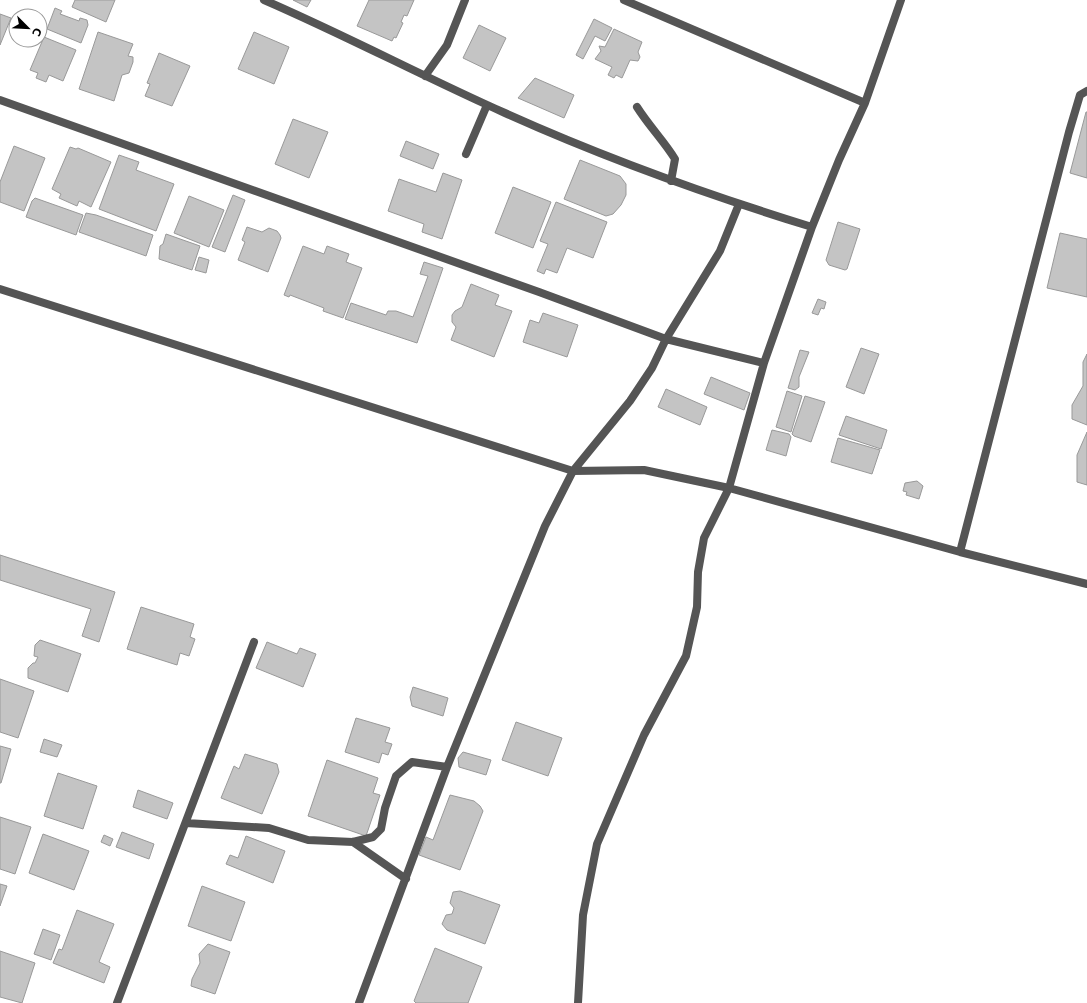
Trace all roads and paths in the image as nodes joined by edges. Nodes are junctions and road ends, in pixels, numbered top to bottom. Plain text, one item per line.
1 (264, 0) edge
2 (465, 0) edge
3 (624, 0) edge
4 (901, 0) edge
5 (426, 76) junction
6 (1087, 91) edge
7 (0, 100) edge
8 (864, 103) junction
9 (487, 105) junction
10 (637, 108) dead end
11 (466, 154) dead end
12 (671, 181) junction
13 (739, 204) junction
14 (812, 227) junction
15 (0, 289) edge
16 (666, 339) junction
17 (764, 363) junction
18 (573, 471) junction
19 (729, 488) junction
20 (960, 552) junction
21 (1087, 584) edge
22 (254, 642) dead end
23 (447, 767) junction
24 (186, 823) junction
25 (353, 842) junction
26 (406, 879) junction
27 (117, 1003) edge
28 (359, 1003) edge
29 (578, 1003) edge

1 - 5 street
2 - 5 street
3 - 8 street
4 - 8 street
5 - 9 street
6 - 20 street
7 - 16 street
8 - 14 street
9 - 11 street
9 - 12 street
10 - 12 street
12 - 13 street
13 - 14 street
13 - 16 street
14 - 17 street
15 - 18 street
16 - 17 street
16 - 18 street
17 - 19 street
18 - 19 street
18 - 23 street
19 - 20 street
19 - 29 street
20 - 21 street
22 - 24 street
23 - 25 street
23 - 26 street
24 - 25 street
24 - 27 street
25 - 26 street
26 - 28 street

